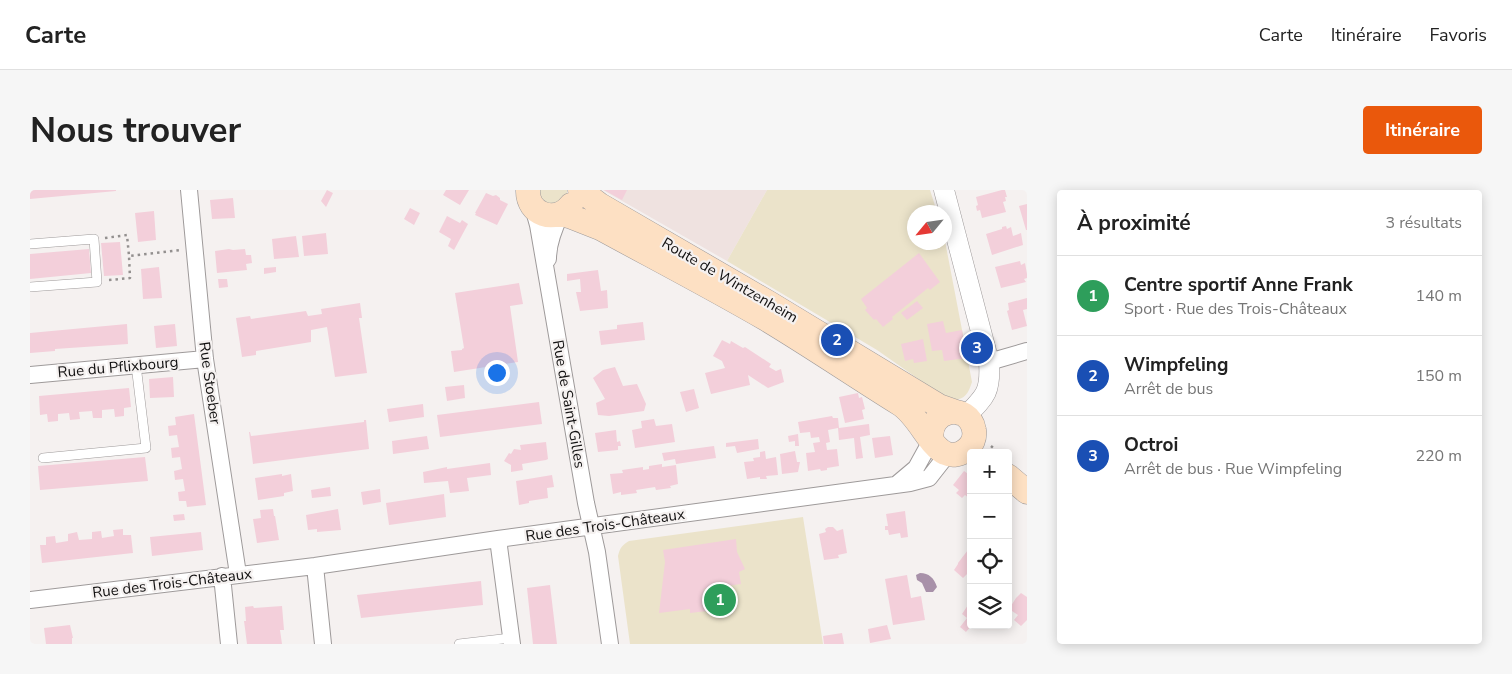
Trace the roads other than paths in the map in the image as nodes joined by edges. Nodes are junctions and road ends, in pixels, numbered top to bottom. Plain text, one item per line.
1 (189, 190) edge
2 (574, 190) edge
3 (580, 190) edge
4 (944, 190) edge
5 (528, 197) edge
6 (561, 214) junction
7 (30, 244) edge
8 (548, 281) junction
9 (30, 287) edge
10 (1027, 350) edge
11 (206, 359) junction
12 (989, 362) junction
13 (136, 365) junction
14 (30, 375) edge
15 (962, 414) junction
16 (940, 448) junction
17 (976, 449) edge
18 (967, 452) edge
19 (43, 458) dead end
20 (1012, 479) edge
21 (1027, 492) edge
22 (592, 527) junction
23 (498, 539) junction
24 (315, 566) junction
25 (230, 575) junction
26 (30, 600) edge
27 (511, 641) edge
28 (229, 644) edge
29 (323, 644) edge
30 (459, 644) edge
31 (610, 644) edge

1 - 11 street, Rue Stoeber
2 - 6 main road
3 - 15 main road, Route de Wintzenheim
4 - 12 street
5 - 6 main road, Route de Wintzenheim
5 - 8 street, Rue de Saint-Gilles
6 - 8 street, Rue de Saint-Gilles
6 - 16 main road, Route de Wintzenheim
7 - 9 lane
8 - 22 street, Rue de Saint-Gilles
10 - 12 street
11 - 13 street, Rue du Pflixbourg
11 - 25 street, Rue Stoeber
12 - 15 street
13 - 14 street, Rue du Pflixbourg
13 - 19 lane
15 - 16 main road
15 - 17 main road
16 - 18 main road
16 - 22 street, Rue des Trois-Châteaux
20 - 21 main road
22 - 23 street, Rue des Trois-Châteaux
22 - 31 street, Rue de Saint-Gilles
23 - 24 street, Rue des Trois-Châteaux
23 - 27 street
24 - 25 street, Rue des Trois-Châteaux
24 - 29 street
25 - 26 street, Rue des Trois-Châteaux
25 - 28 street, Rue Stoeber
27 - 30 lane

